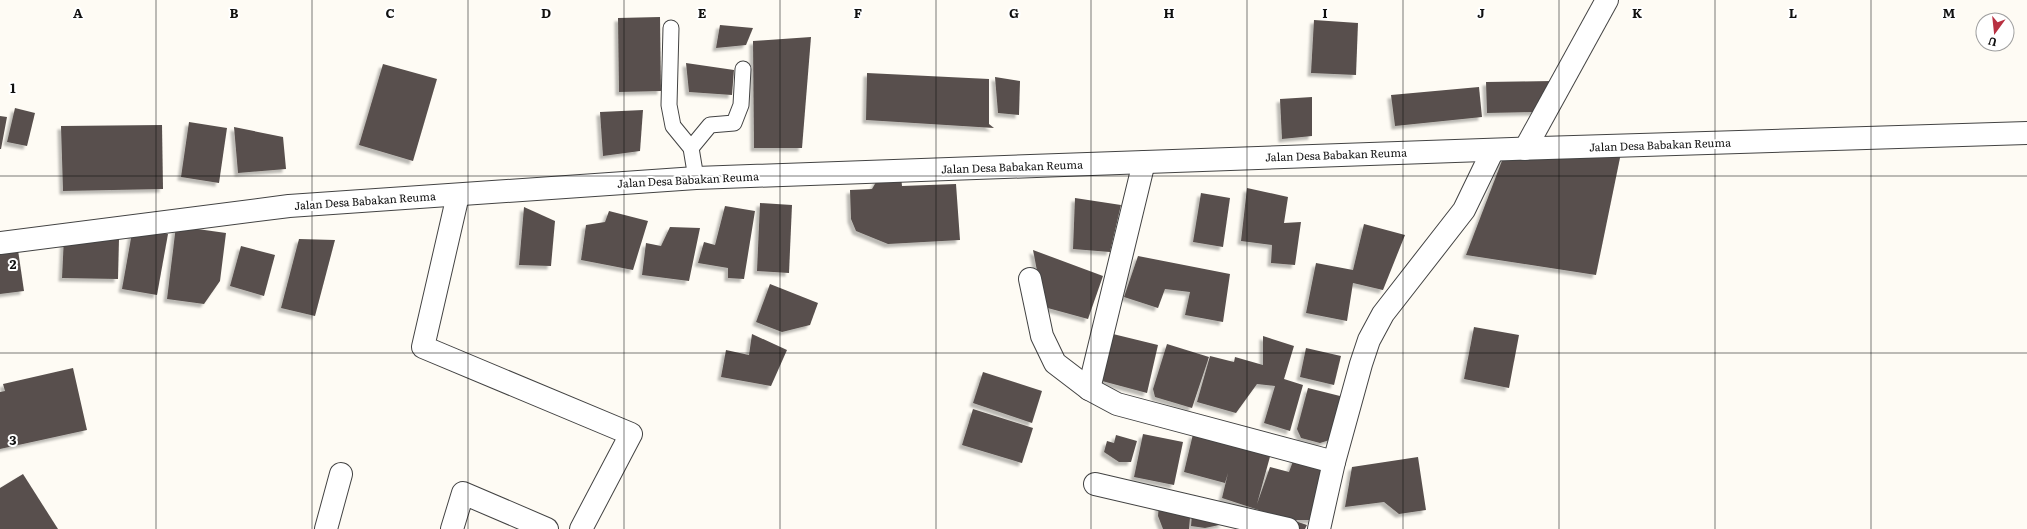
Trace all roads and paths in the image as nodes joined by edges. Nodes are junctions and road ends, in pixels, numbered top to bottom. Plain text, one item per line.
1 (1607, 0) edge
2 (671, 28) dead end
3 (743, 69) dead end
4 (2027, 133) edge
5 (692, 148) junction
6 (1525, 149) junction
7 (1493, 150) junction
8 (1144, 162) junction
9 (696, 178) junction
10 (458, 195) junction
11 (0, 243) edge
12 (1030, 279) dead end
13 (1089, 389) junction
14 (1334, 462) junction
15 (341, 474) dead end
16 (1095, 484) dead end
17 (326, 529) edge
18 (452, 529) edge
19 (547, 529) edge
20 (581, 529) edge
21 (1288, 529) edge
22 (1319, 529) edge

1 - 6 street
2 - 5 lane
3 - 5 lane
4 - 6 street, Jalan Desa Babakan Reuma
5 - 9 lane
6 - 7 street, Jalan Desa Babakan Reuma
7 - 8 street, Jalan Desa Babakan Reuma
7 - 14 street
8 - 9 street, Jalan Desa Babakan Reuma
8 - 13 street
9 - 10 street, Jalan Desa Babakan Reuma
10 - 11 street, Jalan Desa Babakan Reuma
10 - 20 street
12 - 13 street
13 - 14 street
14 - 22 street
15 - 17 street
16 - 21 street
18 - 19 street

